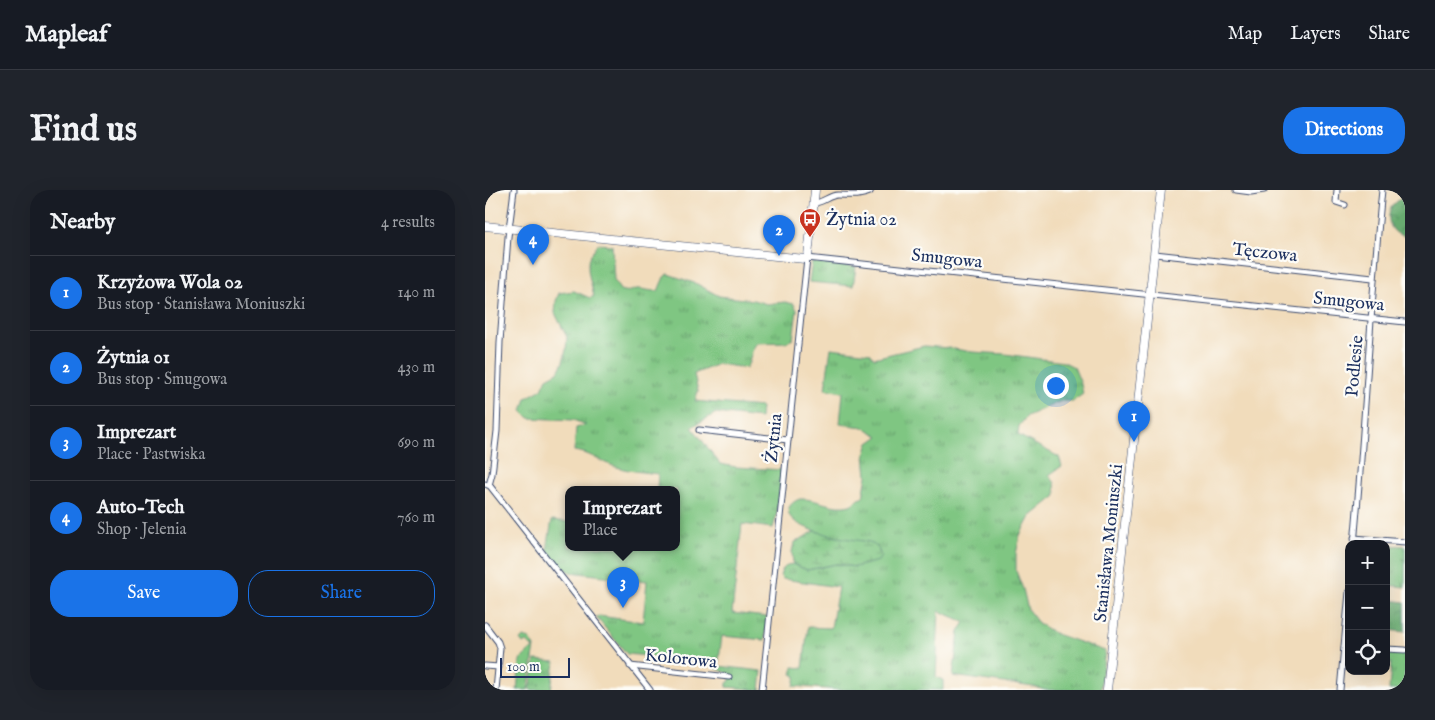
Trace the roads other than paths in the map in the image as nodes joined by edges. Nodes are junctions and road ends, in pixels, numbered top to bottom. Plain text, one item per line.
1 (515, 190) edge
2 (815, 190) edge
3 (871, 190) edge
4 (1161, 190) edge
5 (1236, 190) edge
6 (1264, 190) edge
7 (1337, 190) edge
8 (1382, 190) edge
9 (1247, 191) edge
10 (814, 203) junction
11 (1345, 205) dead end
12 (485, 226) edge
13 (510, 228) junction
14 (1155, 254) junction
15 (807, 258) junction
16 (1373, 278) junction
17 (1150, 296) junction
18 (1372, 319) junction
19 (1405, 322) edge
20 (699, 430) dead end
21 (788, 440) junction
22 (487, 485) edge
23 (1354, 540) edge
24 (1390, 542) edge
25 (1405, 542) edge
26 (485, 625) edge
27 (1390, 648) edge
28 (1405, 650) edge
29 (1345, 652) edge
30 (485, 666) edge
31 (630, 666) junction
32 (499, 667) junction
33 (729, 677) dead end
34 (497, 690) edge
35 (650, 690) edge
36 (762, 690) edge
37 (1107, 690) edge
38 (1340, 690) edge

1 - 13 street
2 - 10 street, Żytnia
3 - 10 street
4 - 14 street, Stanisława Moniuszki
5 - 9 street
6 - 9 street
7 - 11 street
8 - 16 street, Podlesie
10 - 15 street, Żytnia
12 - 13 street, Smugowa
13 - 15 street, Smugowa
13 - 22 street
14 - 16 street, Tęczowa
14 - 17 street, Stanisława Moniuszki
15 - 17 street, Smugowa
15 - 21 street, Żytnia
16 - 18 street, Podlesie
17 - 18 street, Smugowa
17 - 37 street, Stanisława Moniuszki
18 - 19 street, Smugowa
18 - 23 street, Podlesie
20 - 21 street
21 - 36 street, Żytnia
22 - 31 street
24 - 25 street
26 - 32 street
27 - 28 street
29 - 38 street
30 - 32 street
31 - 33 street, Kolorowa
31 - 35 street
32 - 34 street

